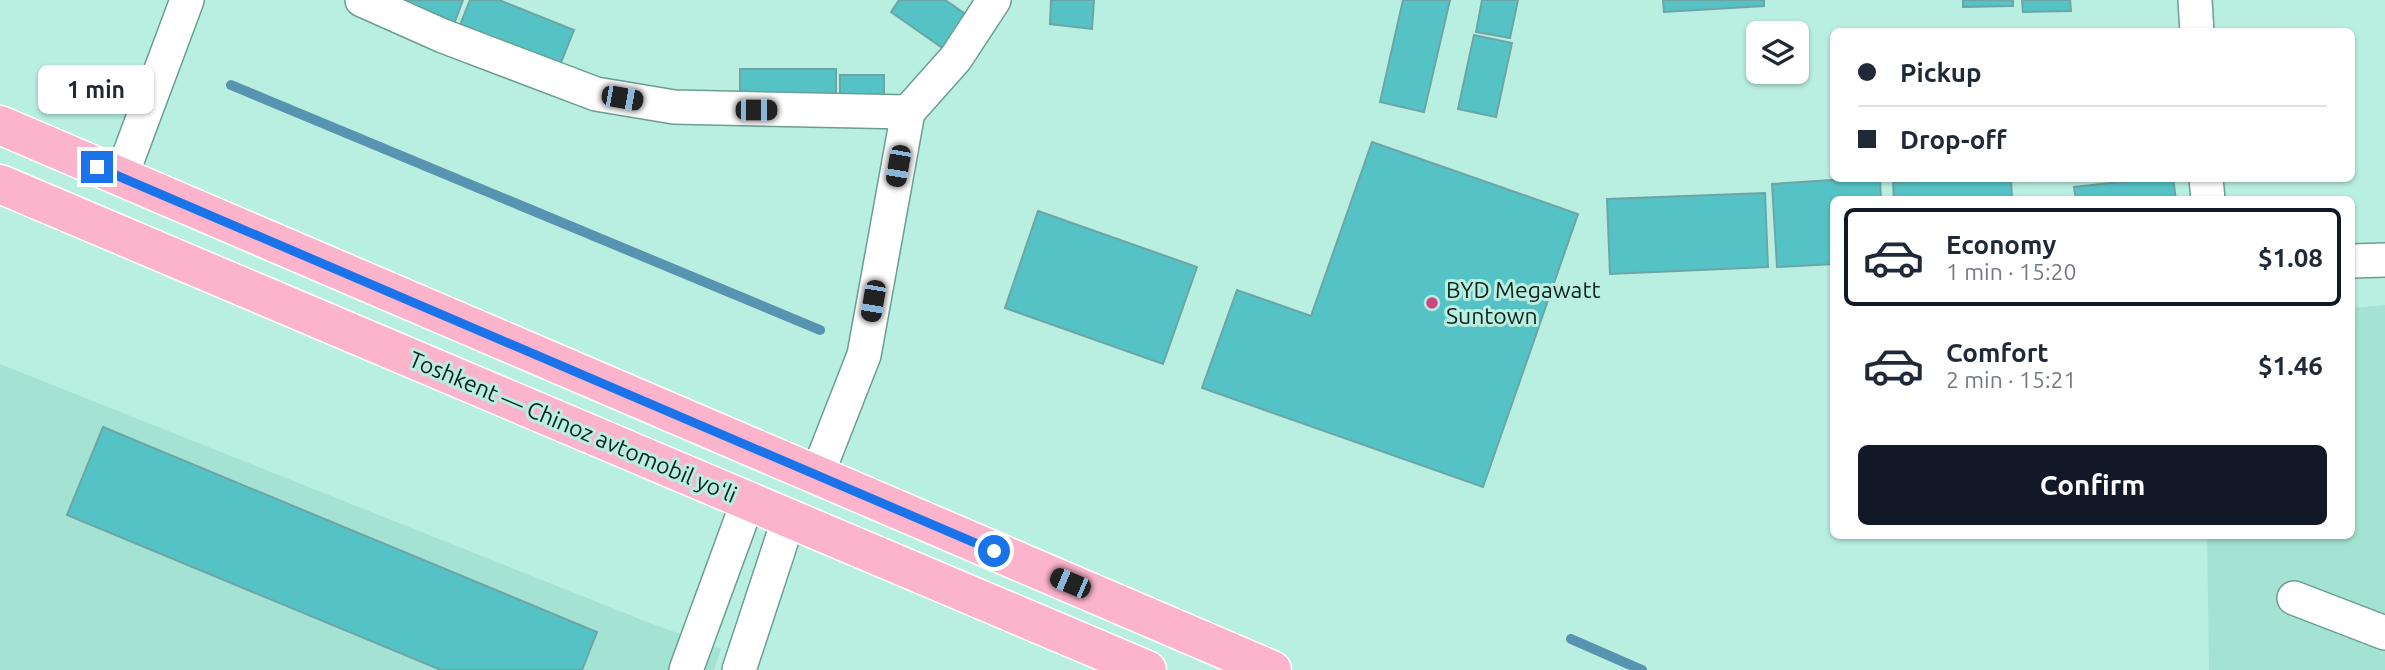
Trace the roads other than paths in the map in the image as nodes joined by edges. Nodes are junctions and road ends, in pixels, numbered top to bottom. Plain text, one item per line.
1 (187, 0) edge
2 (362, 0) edge
3 (994, 0) edge
4 (2195, 0) edge
5 (2197, 28) edge
6 (908, 112) junction
7 (0, 125) edge
8 (121, 177) junction
9 (0, 184) edge
10 (2385, 260) edge
11 (2355, 261) edge
12 (817, 475) junction
13 (748, 501) junction
14 (789, 519) junction
15 (2294, 598) dead end
16 (2385, 633) edge
17 (686, 670) edge
18 (738, 670) edge
19 (1147, 670) edge
20 (1272, 670) edge

1 - 8 street
2 - 6 street
3 - 6 street
4 - 5 street
6 - 12 street
7 - 8 highway
8 - 12 highway
9 - 13 highway, Toshkent — Chinoz avtomobil yoʻli
10 - 11 street
12 - 20 highway
13 - 14 highway, Toshkent — Chinoz avtomobil yoʻli
13 - 17 street
14 - 18 street
14 - 19 highway, Toshkent — Chinoz avtomobil yoʻli
15 - 16 street

